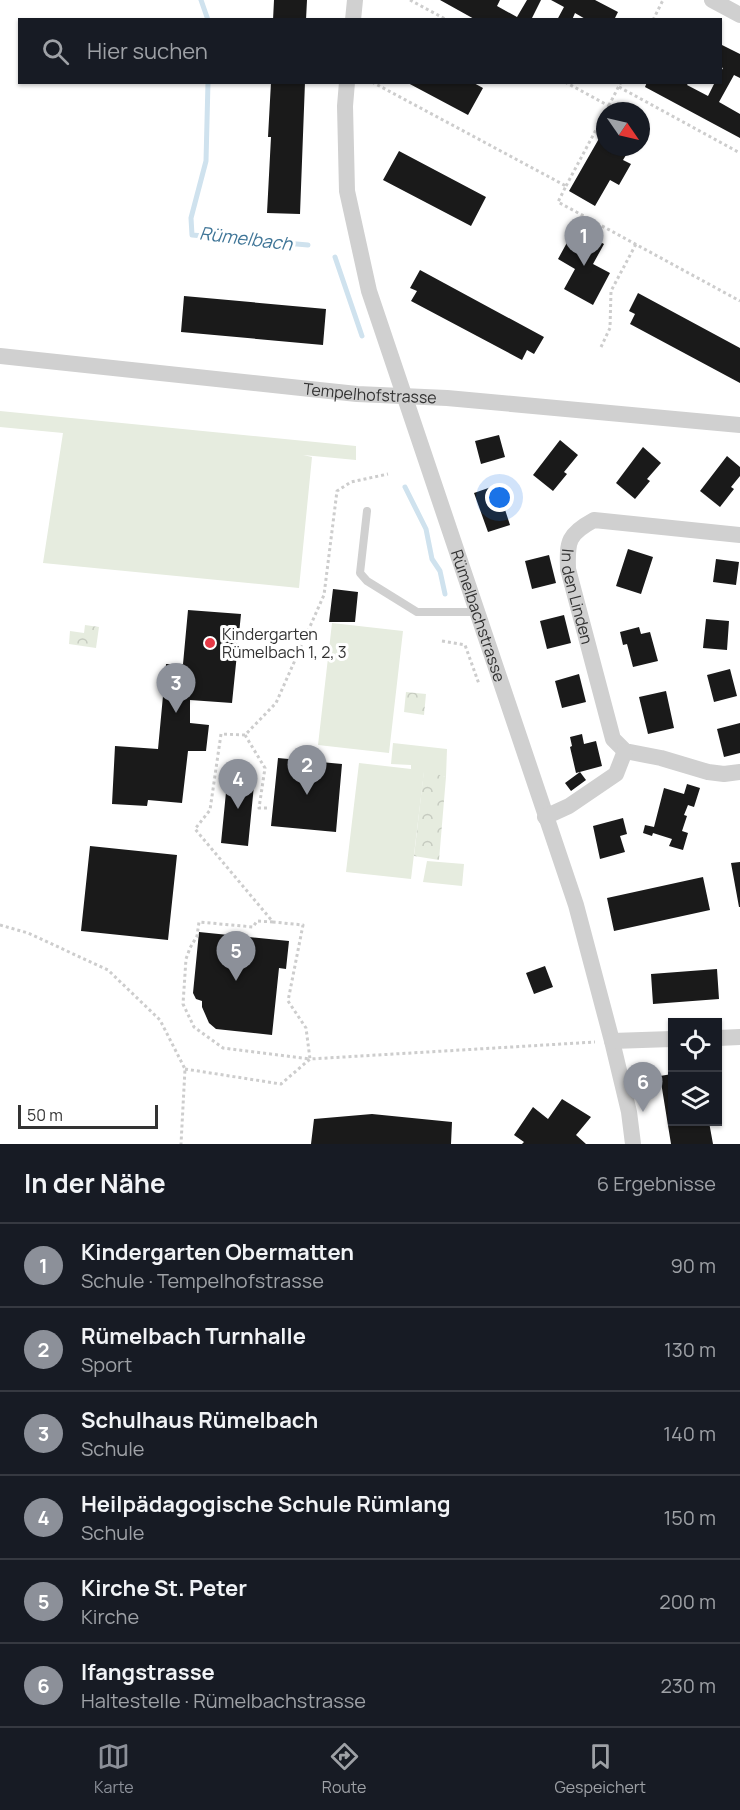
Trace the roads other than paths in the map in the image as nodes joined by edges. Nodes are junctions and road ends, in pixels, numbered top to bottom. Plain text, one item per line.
1 (355, 0) edge
2 (712, 0) edge
3 (740, 15) edge
4 (353, 18) edge
5 (347, 84) edge
6 (0, 357) edge
7 (404, 397) junction
8 (740, 425) edge
9 (368, 511) dead end
10 (740, 536) edge
11 (478, 612) junction
12 (625, 751) junction
13 (740, 772) edge
14 (546, 817) junction
15 (740, 1037) edge
16 (722, 1038) edge
17 (668, 1039) edge
18 (612, 1041) junction
19 (633, 1144) edge

1 - 4 street
2 - 3 street
5 - 7 street, Rümelbachstrasse
6 - 7 street, Tempelhofstrasse
7 - 8 street, Tempelhofstrasse
7 - 11 street, Rümelbachstrasse
9 - 11 lane
10 - 12 street, In den Linden
11 - 14 street, Rümelbachstrasse
12 - 13 street
12 - 14 street
14 - 18 street, Rümelbachstrasse
15 - 16 street
17 - 18 street
18 - 19 street, Rümelbachstrasse

